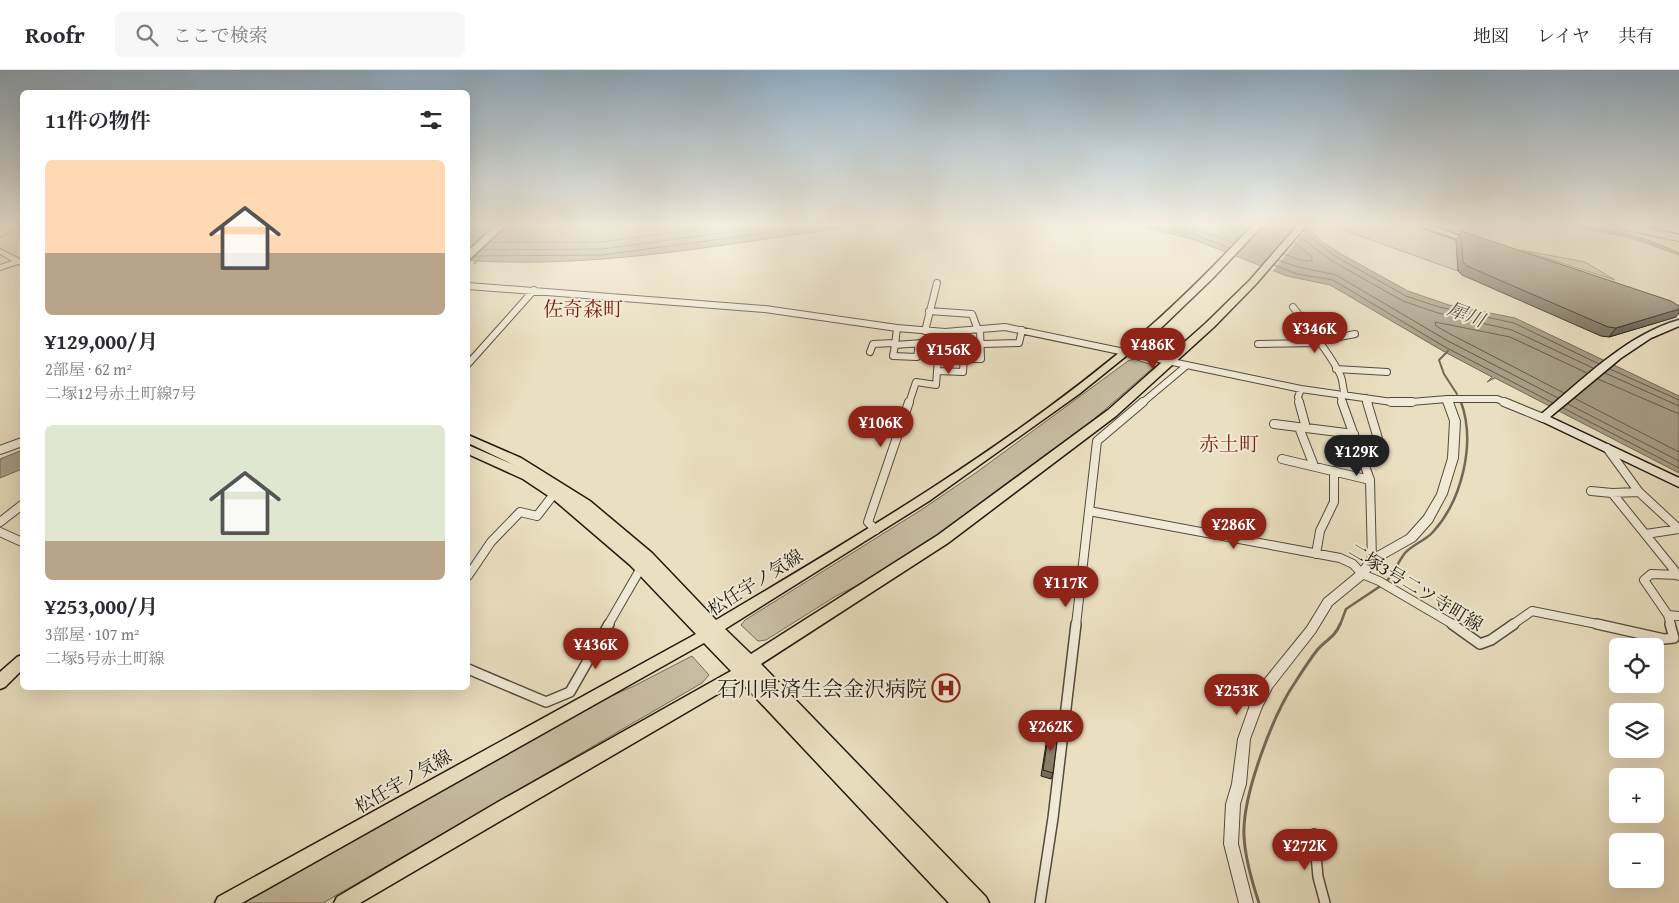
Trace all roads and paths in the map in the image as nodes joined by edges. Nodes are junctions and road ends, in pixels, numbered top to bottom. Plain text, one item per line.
1 (1220, 265) edge
2 (1268, 265) edge
3 (936, 283) dead end
4 (470, 286) edge
5 (534, 290) junction
6 (1293, 307) dead end
7 (929, 310) junction
8 (1679, 323) edge
9 (897, 328) junction
10 (979, 330) junction
11 (1022, 330) junction
12 (928, 331) junction
13 (956, 332) junction
14 (1355, 334) dead end
15 (936, 342) junction
16 (1319, 342) junction
17 (919, 343) junction
18 (1018, 343) junction
19 (895, 344) junction
20 (982, 344) junction
21 (1258, 344) dead end
22 (1017, 351) dead end
23 (870, 352) dead end
24 (1126, 353) junction
25 (964, 359) junction
26 (470, 362) edge
27 (1171, 363) junction
28 (1186, 366) junction
29 (1336, 369) junction
30 (938, 371) junction
31 (1387, 372) dead end
32 (1300, 389) junction
33 (1342, 395) junction
34 (1366, 398) junction
35 (1447, 398) junction
36 (1546, 416) junction
37 (1274, 424) dead end
38 (1303, 428) junction
39 (1354, 434) junction
40 (1093, 436) junction
41 (470, 440) edge
42 (20, 443) edge
43 (1607, 448) junction
44 (0, 450) edge
45 (470, 450) edge
46 (1382, 452) dead end
47 (1282, 459) dead end
48 (1314, 466) junction
49 (1334, 471) junction
50 (1370, 480) junction
51 (1679, 483) edge
52 (1591, 491) dead end
53 (1639, 492) junction
54 (1612, 493) junction
55 (554, 494) junction
56 (20, 507) edge
57 (1089, 510) junction
58 (0, 522) edge
59 (1679, 529) edge
60 (876, 530) junction
61 (0, 532) edge
62 (1646, 534) junction
63 (20, 541) edge
64 (1316, 554) junction
65 (1372, 560) junction
66 (641, 568) junction
67 (470, 573) edge
68 (1362, 574) junction
69 (1678, 575) edge
70 (1668, 615) junction
71 (1679, 616) edge
72 (711, 632) junction
73 (1676, 638) edge
74 (20, 663) edge
75 (746, 668) junction
76 (470, 670) edge
77 (0, 682) edge
78 (1314, 834) dead end
79 (224, 903) edge
80 (343, 903) edge
81 (961, 903) edge
82 (980, 903) edge
83 (1040, 903) edge
84 (1246, 903) edge
85 (1325, 903) edge

1 - 24 main road, 松任宇ノ気線
2 - 27 main road
3 - 7 street
4 - 5 street
5 - 9 street
5 - 26 street
6 - 16 street
7 - 10 street
7 - 12 street
8 - 36 main road
9 - 12 street
9 - 19 street
10 - 11 street
10 - 13 street
10 - 20 street
11 - 18 street
11 - 24 street
12 - 13 street
12 - 15 street
13 - 25 street
14 - 16 street
15 - 17 street
15 - 30 street
16 - 21 street
16 - 29 street
17 - 19 street
17 - 19 street
18 - 20 street
18 - 22 street
19 - 23 street
20 - 25 street
24 - 27 street
24 - 60 main road, 松任宇ノ気線
25 - 30 street
27 - 28 street
27 - 40 main road
28 - 32 street
28 - 40 street
29 - 31 street
29 - 33 street
30 - 60 street
32 - 33 street
32 - 38 street
33 - 34 street
33 - 39 street
34 - 35 street
34 - 46 street
35 - 36 street
35 - 65 street
36 - 43 main road
37 - 38 street
38 - 39 street
38 - 48 street
39 - 50 street
40 - 57 street
40 - 75 main road
41 - 72 main road
42 - 44 street
43 - 51 main road
43 - 53 street
45 - 55 main road
47 - 48 street
48 - 49 street
49 - 50 street
49 - 64 street
50 - 65 street
52 - 54 street
53 - 54 street
53 - 59 street
54 - 62 street
55 - 66 main road
55 - 67 street
56 - 58 street
57 - 64 street, 二塚3号二ツ寺町線
57 - 83 street
59 - 62 street
60 - 72 main road, 松任宇ノ気線
61 - 63 street
62 - 69 street
64 - 68 street, 二塚3号二ツ寺町線
65 - 68 street
66 - 72 main road
66 - 76 street
68 - 73 street, 二塚3号二ツ寺町線
68 - 84 street
69 - 70 street, 二塚3号二ツ寺町線
70 - 71 street
70 - 73 street, 二塚3号二ツ寺町線
72 - 75 main road
72 - 79 main road, 松任宇ノ気線
74 - 77 main road
75 - 80 main road
75 - 81 main road
75 - 82 main road
78 - 85 street

